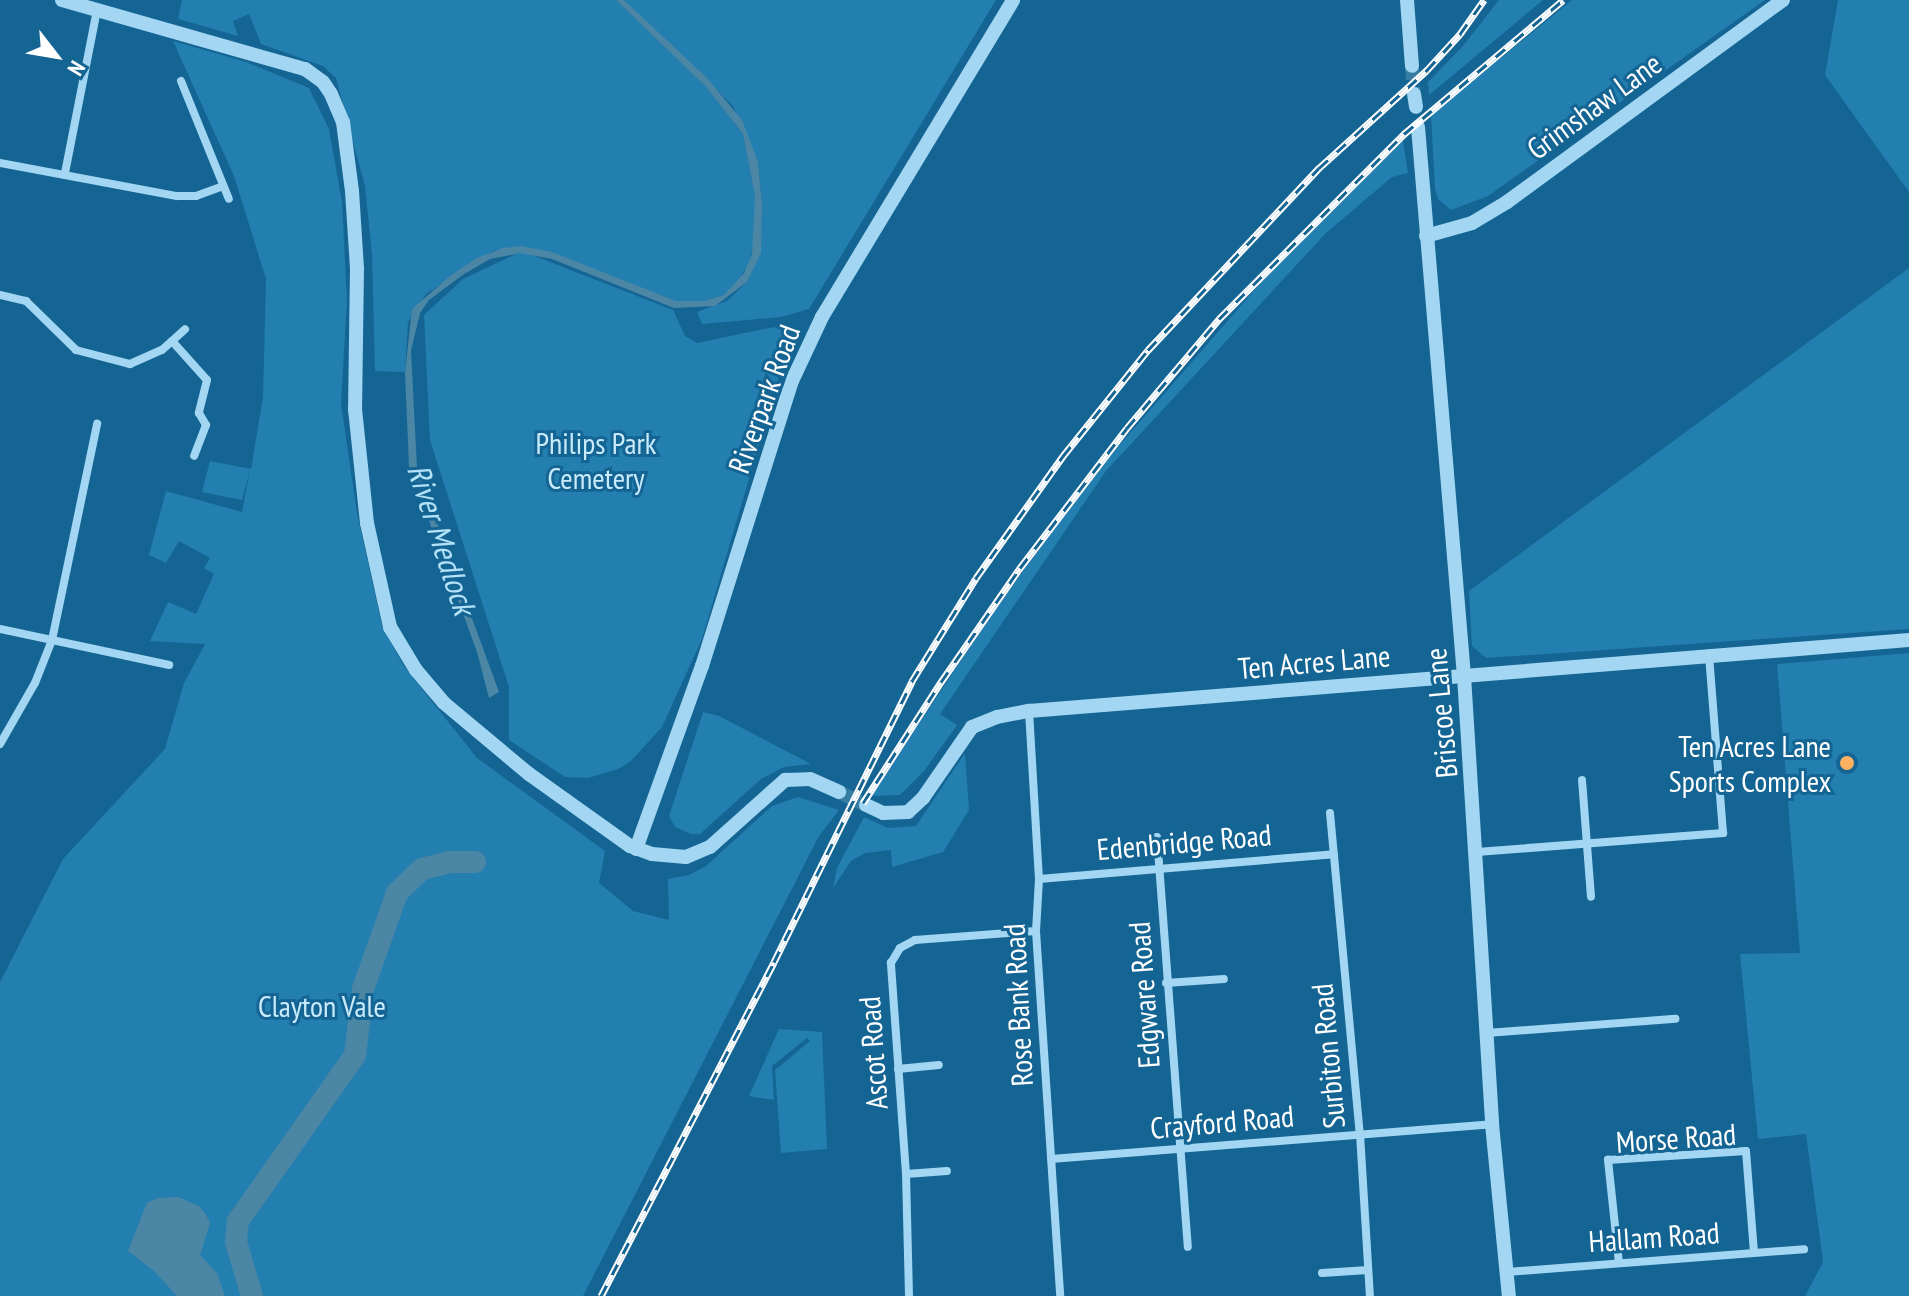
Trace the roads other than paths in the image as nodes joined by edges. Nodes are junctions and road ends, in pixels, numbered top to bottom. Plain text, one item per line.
1 (62, 0) edge
2 (1013, 0) edge
3 (1407, 0) edge
4 (1783, 0) edge
5 (97, 10) junction
6 (1412, 66) tunnel mouth
7 (181, 81) dead end
8 (1418, 127) dead end
9 (0, 163) edge
10 (65, 173) junction
11 (223, 186) junction
12 (229, 199) dead end
13 (1426, 236) junction
14 (0, 295) edge
15 (185, 329) dead end
16 (172, 341) junction
17 (97, 424) dead end
18 (194, 456) dead end
19 (0, 629) edge
20 (52, 640) junction
21 (1909, 640) edge
22 (1709, 653) junction
23 (169, 665) dead end
24 (1464, 676) junction
25 (1029, 711) junction
26 (0, 744) edge
27 (1582, 780) dead end
28 (839, 792) tunnel mouth
29 (866, 805) tunnel mouth
30 (1330, 813) dead end
31 (1157, 837) dead end
32 (1587, 842) junction
33 (636, 849) junction
34 (1477, 852) junction
35 (1334, 854) junction
36 (1159, 869) junction
37 (1039, 879) junction
38 (1591, 897) dead end
39 (1036, 931) junction
40 (1224, 979) dead end
41 (1166, 983) junction
42 (1675, 1019) dead end
43 (1487, 1033) junction
44 (939, 1065) dead end
45 (898, 1069) junction
46 (1492, 1124) junction
47 (1360, 1134) junction
48 (1179, 1150) junction
49 (1051, 1159) junction
50 (947, 1171) dead end
51 (906, 1174) junction
52 (1188, 1247) dead end
53 (1804, 1249) dead end
54 (1754, 1253) junction
55 (1619, 1263) junction
56 (1368, 1270) junction
57 (1507, 1272) junction
58 (1322, 1273) dead end
59 (909, 1296) edge
60 (1060, 1296) edge
61 (1370, 1296) edge
62 (1509, 1296) edge

1 - 5 street
2 - 33 street, Riverpark Road
3 - 6 street
4 - 13 street, Grimshaw Lane
5 - 10 street
5 - 33 street
7 - 11 street
8 - 13 street, Briscoe Lane
9 - 10 street
10 - 11 street
11 - 12 street
13 - 24 street, Briscoe Lane
14 - 16 street
15 - 16 street
16 - 18 street
17 - 20 street
19 - 20 street
20 - 23 street
20 - 26 street
21 - 22 street, Ten Acres Lane
22 - 24 street, Ten Acres Lane
22 - 32 street
24 - 25 street, Ten Acres Lane
24 - 34 street, Briscoe Lane
25 - 29 street, Ten Acres Lane
25 - 37 street, Rose Bank Road
27 - 32 street
28 - 33 street
30 - 35 street, Surbiton Road
31 - 36 street, Edgware Road
32 - 34 street
32 - 38 street
34 - 43 street, Briscoe Lane
35 - 36 street, Edenbridge Road
35 - 47 street, Surbiton Road
36 - 37 street, Edenbridge Road
36 - 41 street, Edgware Road
37 - 39 street, Rose Bank Road
39 - 45 street, Ascot Road
39 - 49 street, Rose Bank Road
40 - 41 street
41 - 48 street, Edgware Road
42 - 43 street
43 - 46 street, Briscoe Lane
44 - 45 street
45 - 51 street, Ascot Road
46 - 47 street, Crayford Road
46 - 57 street, Briscoe Lane
47 - 48 street, Crayford Road
47 - 56 street, Surbiton Road
48 - 49 street, Crayford Road
48 - 52 street, Edgware Road
49 - 60 street, Rose Bank Road
50 - 51 street
51 - 59 street, Ascot Road
53 - 54 street, Hallam Road
54 - 55 street, Hallam Road
54 - 55 street, Morse Road
55 - 57 street, Hallam Road
56 - 58 street
56 - 61 street, Surbiton Road
57 - 62 street, Briscoe Lane

